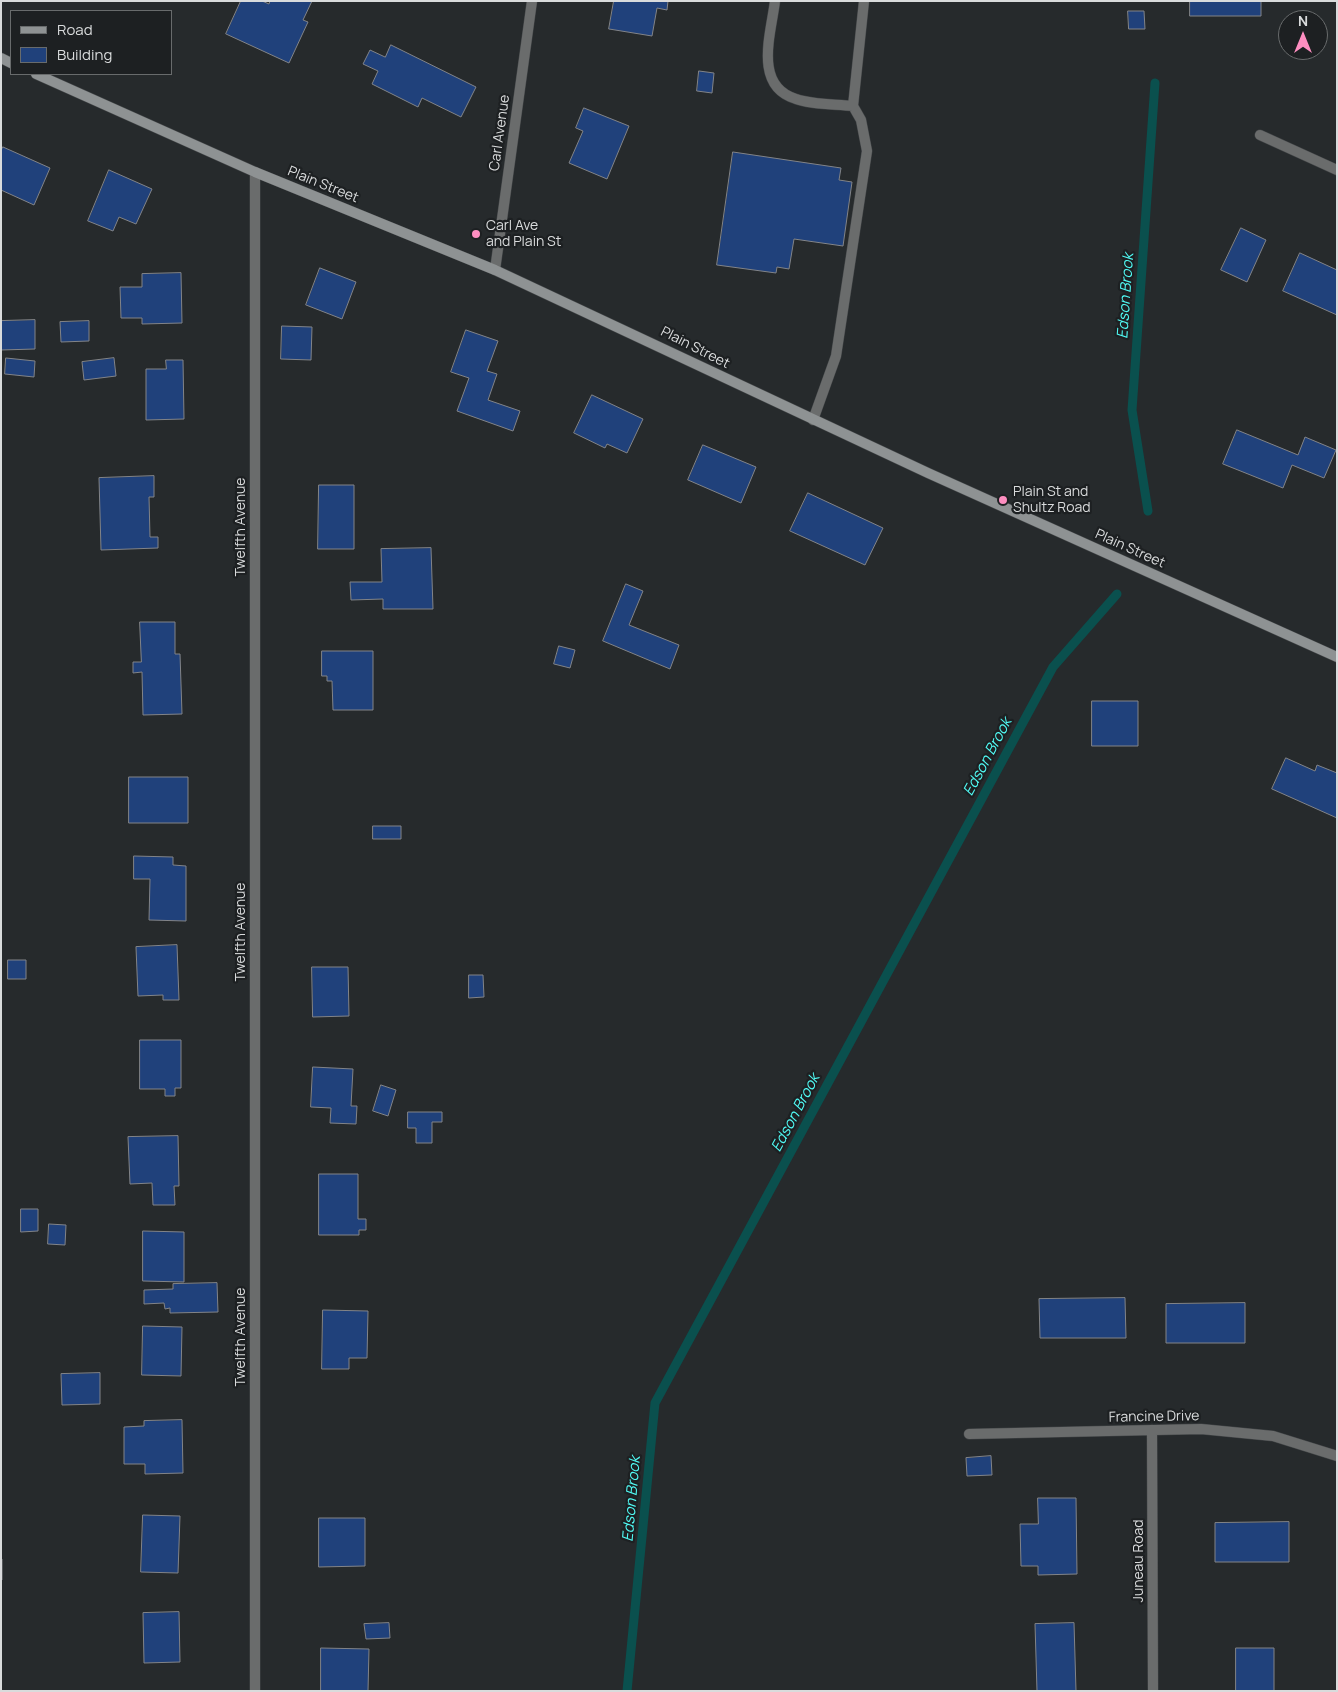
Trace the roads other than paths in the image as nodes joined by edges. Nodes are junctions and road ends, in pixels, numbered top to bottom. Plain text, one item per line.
1 (532, 1) edge
2 (775, 1) edge
3 (864, 1) edge
4 (38, 75) edge
5 (853, 106) junction
6 (1260, 135) dead end
7 (1337, 170) edge
8 (255, 172) junction
9 (494, 270) junction
10 (813, 420) junction
11 (1337, 657) edge
12 (1152, 1430) junction
13 (969, 1434) dead end
14 (1337, 1456) edge
15 (255, 1691) edge
16 (1154, 1691) edge

1 - 9 street, Carl Avenue
2 - 5 street
3 - 5 street
4 - 8 main road, Plain Street
5 - 10 street
6 - 7 street
8 - 9 main road, Plain Street
8 - 15 street, Twelfth Avenue
9 - 10 main road, Plain Street
10 - 11 main road, Plain Street
12 - 13 street, Francine Drive
12 - 14 street, Francine Drive
12 - 16 street, Juneau Road

